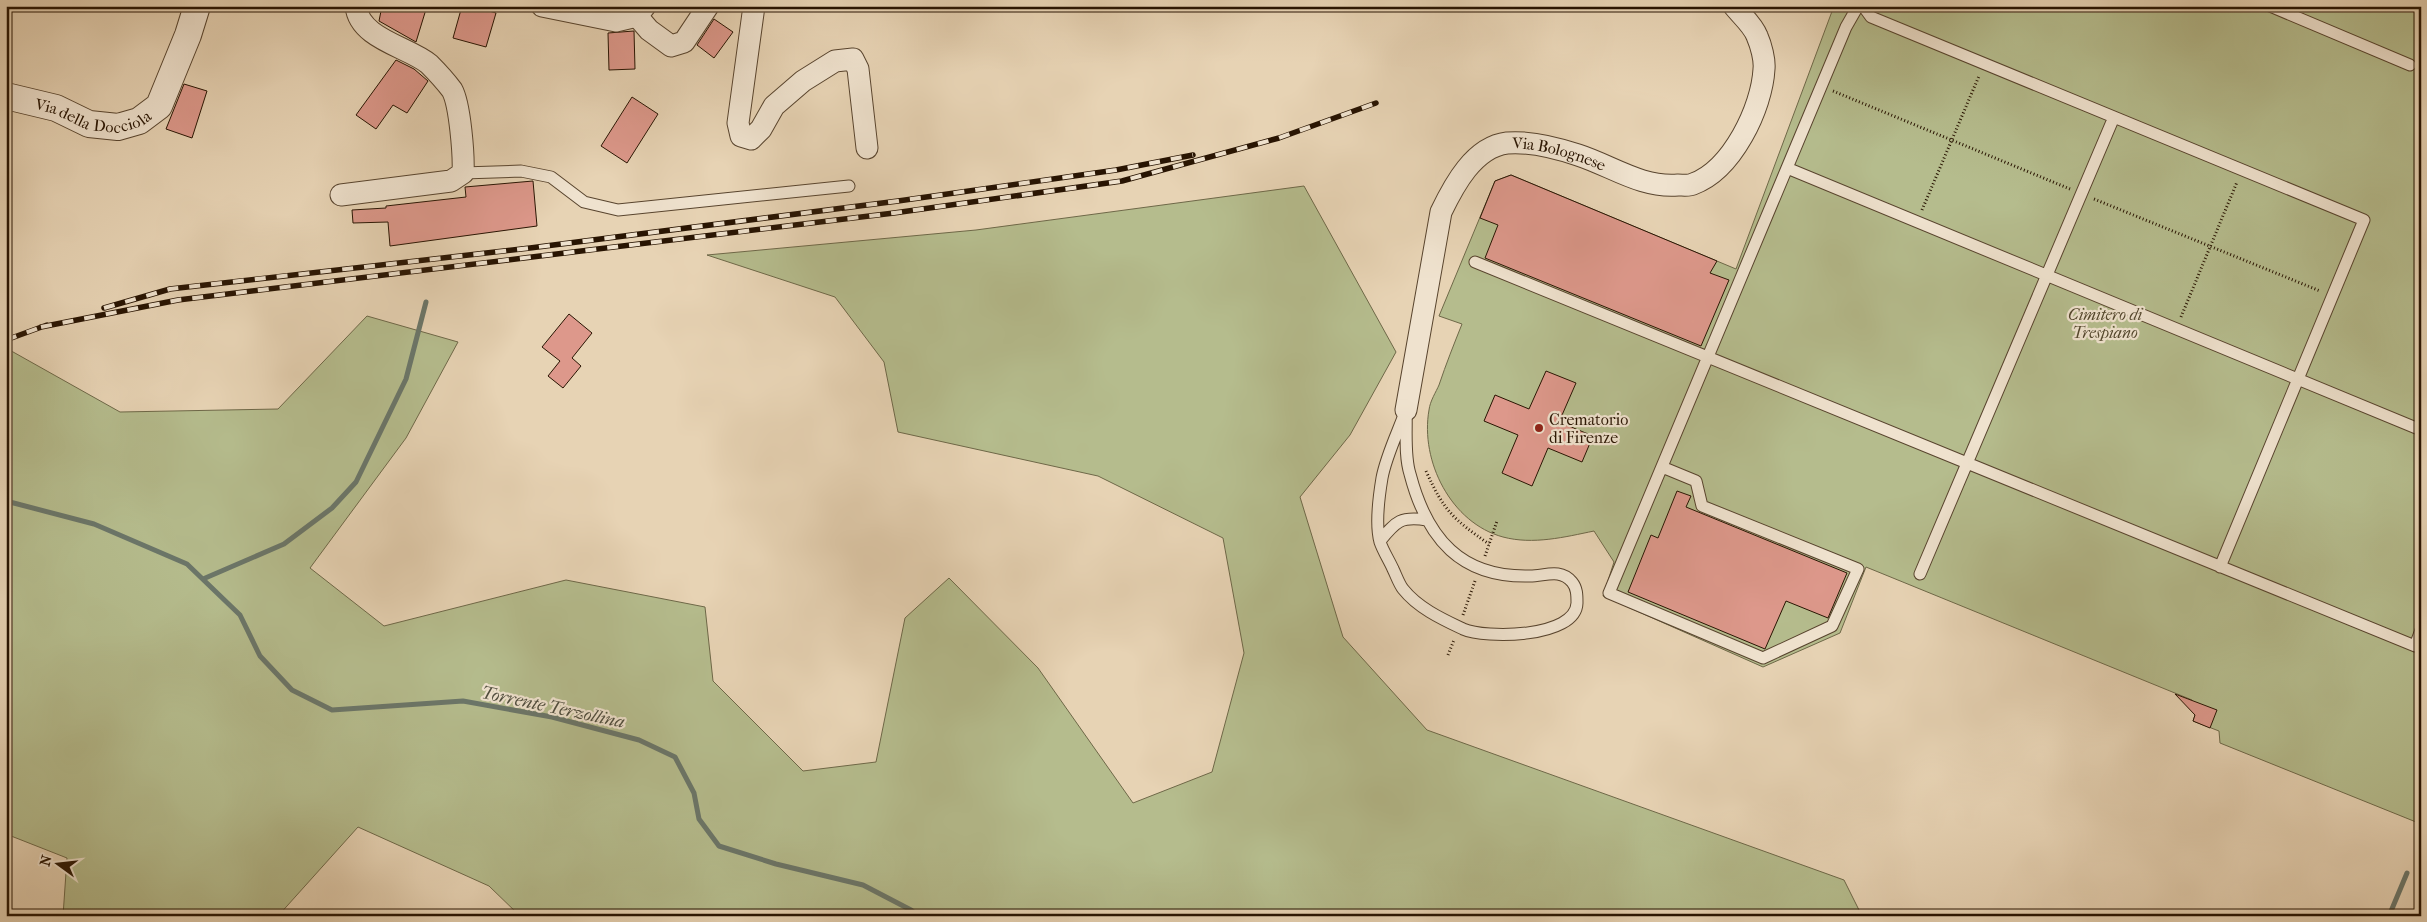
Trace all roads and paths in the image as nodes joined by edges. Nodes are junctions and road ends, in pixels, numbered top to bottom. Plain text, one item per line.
1 (197, 6) edge
2 (356, 6) edge
3 (542, 6) edge
4 (708, 6) edge
5 (754, 6) edge
6 (1734, 6) edge
7 (1858, 6) edge
8 (1863, 6) edge
9 (2270, 6) edge
10 (641, 11) edge
11 (1984, 64) junction
12 (2410, 65) dead end
13 (1821, 86) junction
14 (6, 96) edge
15 (2114, 118) junction
16 (1952, 140) junction
17 (867, 148) dead end
18 (1787, 168) junction
19 (2242, 170) junction
20 (463, 174) junction
21 (849, 186) dead end
22 (2082, 194) junction
23 (341, 195) dead end
24 (1917, 222) junction
25 (2211, 246) junction
26 (1475, 262) dead end
27 (2047, 276) junction
28 (2332, 296) junction
29 (2176, 329) junction
30 (1708, 357) junction
31 (2298, 380) junction
32 (1406, 410) junction
33 (2421, 430) edge
34 (1967, 463) junction
35 (1424, 466) dead end
36 (1662, 467) junction
37 (1427, 520) junction
38 (1497, 521) dead end
39 (1380, 541) junction
40 (1489, 544) junction
41 (2220, 567) junction
42 (1479, 570) junction
43 (1920, 574) dead end
44 (1459, 626) junction
45 (2421, 630) edge
46 (1448, 655) dead end

1 - 14 street, Via della Docciola
2 - 20 street
3 - 10 street
4 - 10 street
5 - 17 street
6 - 32 street, Via Bolognese
7 - 13 lane
8 - 11 lane
9 - 12 lane
11 - 15 lane
11 - 16 path
13 - 16 path
13 - 18 lane
15 - 19 lane
15 - 22 lane
16 - 22 path
16 - 24 path
18 - 24 lane
18 - 30 lane
19 - 25 path
19 - 28 lane
20 - 21 lane
20 - 23 street
22 - 25 path
22 - 27 lane
24 - 27 lane
25 - 28 path
25 - 29 path
26 - 30 lane
27 - 29 lane
27 - 34 lane
28 - 31 lane
29 - 31 lane
30 - 34 lane
30 - 36 lane
31 - 33 lane
31 - 41 lane
32 - 37 lane
32 - 39 lane
34 - 41 lane
34 - 43 lane
35 - 40 path
36 - 36 lane
37 - 39 lane
37 - 42 lane
38 - 40 path
39 - 44 lane
40 - 42 path
41 - 45 lane
42 - 44 path
42 - 44 lane
44 - 46 path

